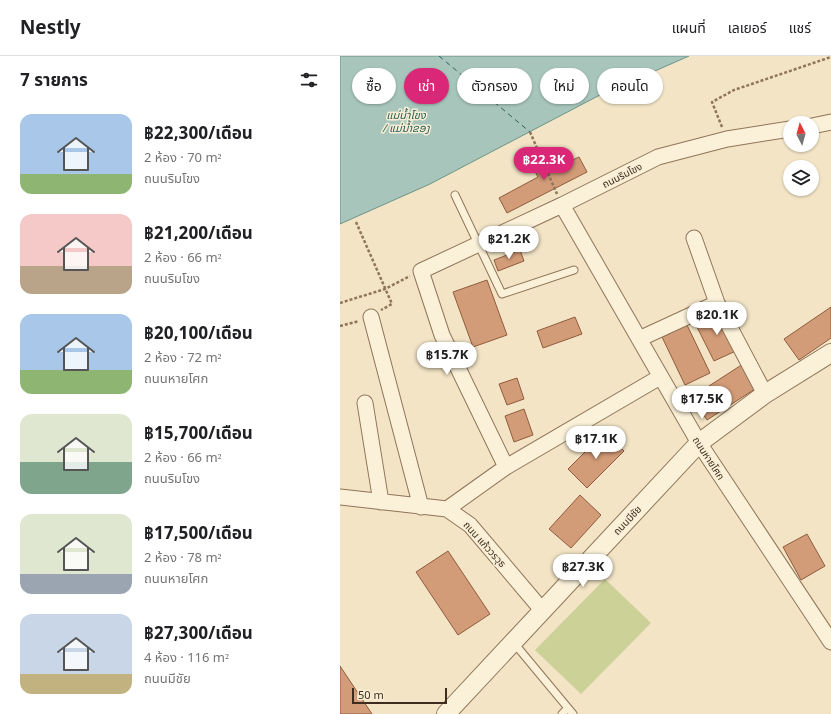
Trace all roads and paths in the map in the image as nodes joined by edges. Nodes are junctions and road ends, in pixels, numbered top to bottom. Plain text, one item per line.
1 (831, 57) edge
2 (831, 122) edge
3 (819, 125) edge
4 (783, 131) edge
5 (530, 132) dead end
6 (727, 139) junction
7 (454, 195) dead end
8 (562, 205) junction
9 (356, 222) dead end
10 (694, 238) dead end
11 (477, 244) junction
12 (574, 270) dead end
13 (421, 271) junction
14 (384, 289) junction
15 (717, 302) junction
16 (340, 303) edge
17 (371, 318) dead end
18 (639, 339) junction
19 (831, 353) edge
20 (660, 377) junction
21 (765, 394) junction
22 (365, 403) dead end
23 (699, 442) junction
24 (506, 467) junction
25 (340, 496) edge
26 (381, 502) junction
27 (421, 507) junction
28 (447, 509) junction
29 (542, 610) junction
30 (512, 641) junction
31 (831, 642) edge
32 (568, 708) junction
33 (446, 714) edge
34 (562, 714) edge
35 (573, 714) edge

1 - 6 path
2 - 3 street
4 - 6 street, ถนนริมโขง
5 - 8 path
6 - 8 street, ถนนริมโขง
7 - 11 lane
8 - 11 street, ถนนริมโขง
8 - 18 street, ถนนหายโศก
9 - 14 path
10 - 15 street
11 - 12 lane
11 - 13 street, ถนนริมโขง
13 - 14 path
13 - 24 street
14 - 16 path
15 - 18 street
15 - 21 street
17 - 27 street
18 - 20 street, ถนนหายโศก
19 - 21 street, ถนนมีชัย
20 - 23 street, ถนนหายโศก
20 - 24 street
21 - 23 street, ถนนมีชัย
22 - 26 street
23 - 29 street, ถนนมีชัย
23 - 31 street, ถนนหายโศก
24 - 28 street
25 - 26 street
26 - 27 street
27 - 28 street
28 - 29 street, ถนน แก้ววรวุธ
29 - 30 street, ถนนมีชัย
30 - 32 lane
30 - 33 street, ถนนมีชัย
32 - 34 lane
32 - 35 lane

